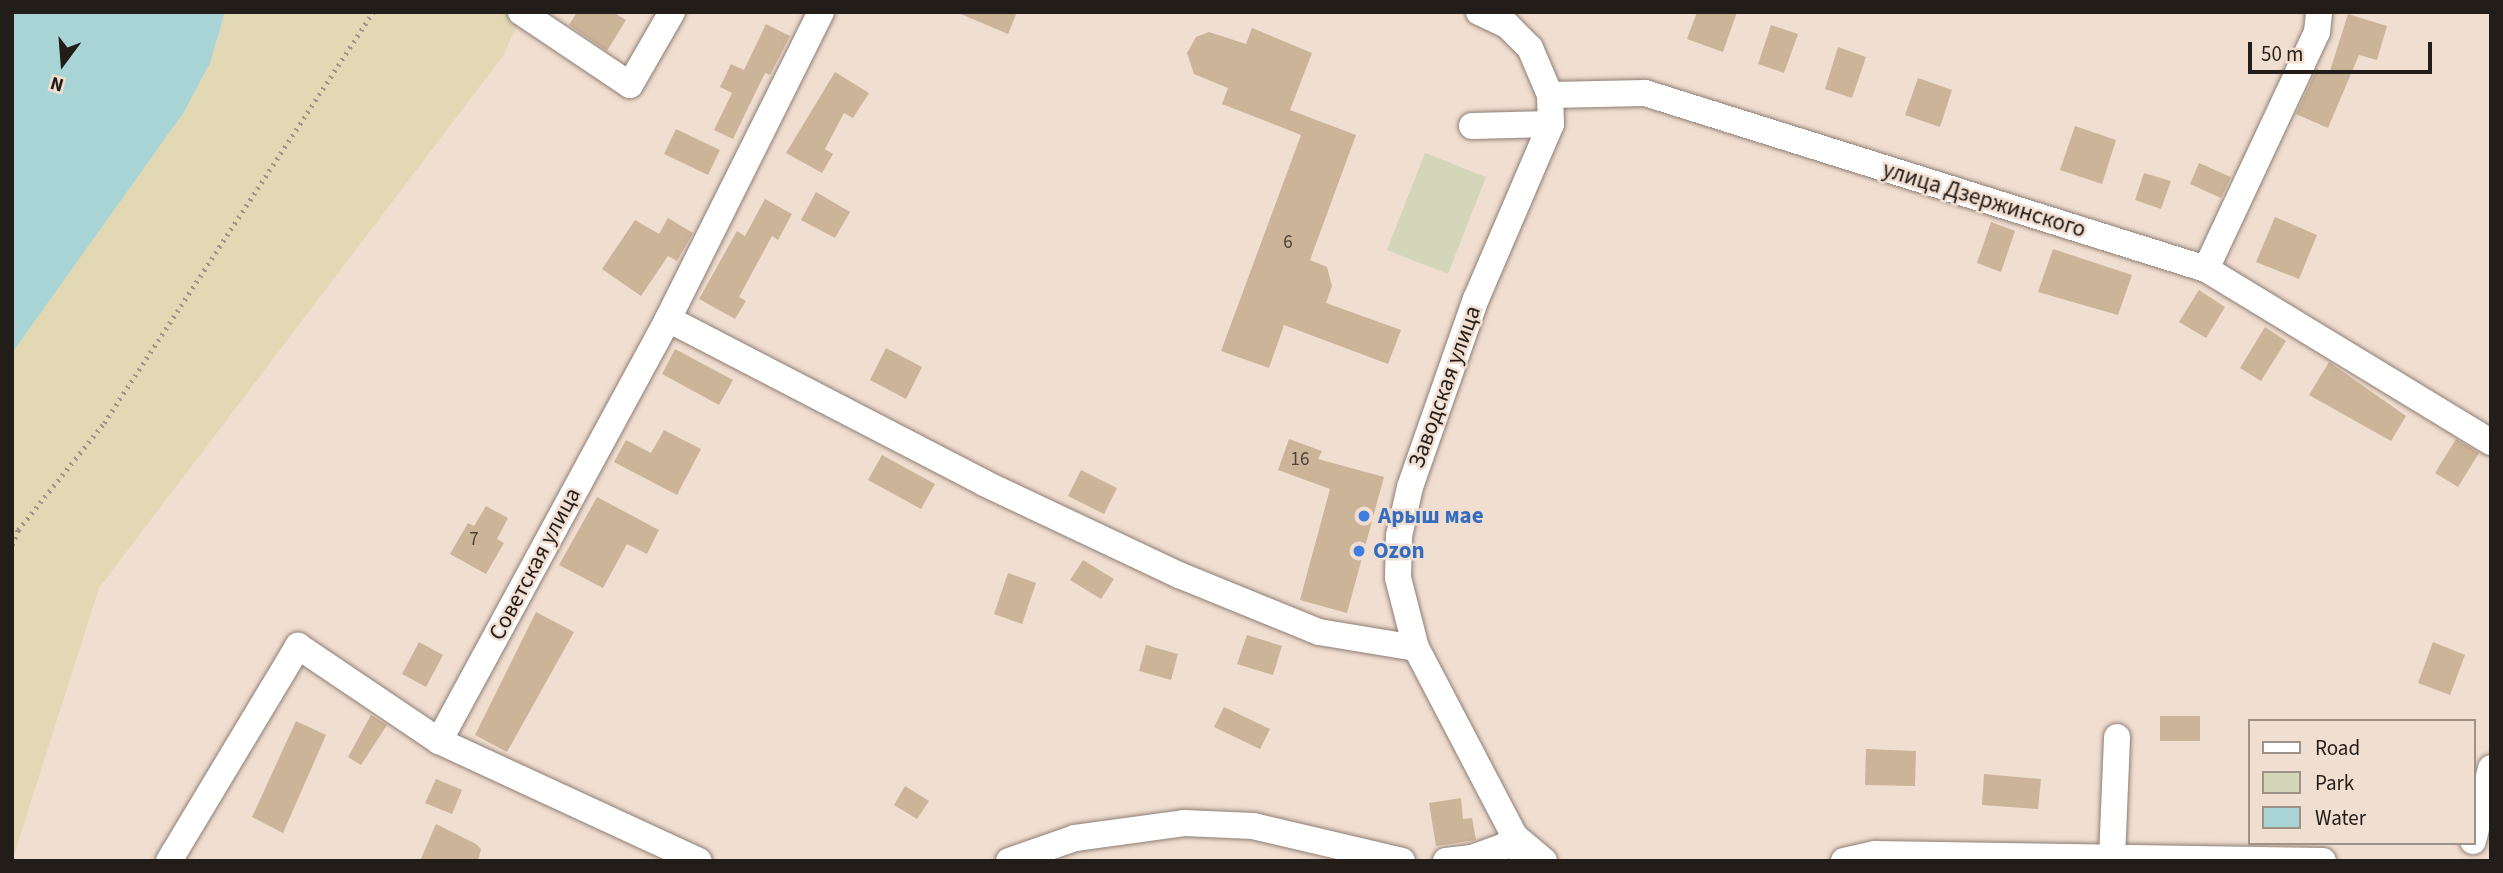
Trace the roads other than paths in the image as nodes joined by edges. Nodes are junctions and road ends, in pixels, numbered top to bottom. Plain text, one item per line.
1 (521, 12) edge
2 (672, 12) edge
3 (821, 12) edge
4 (1479, 12) edge
5 (2319, 12) edge
6 (1550, 95) junction
7 (1551, 124) junction
8 (1472, 126) dead end
9 (2206, 270) junction
10 (668, 319) junction
11 (2491, 442) edge
12 (1416, 648) junction
13 (2117, 737) dead end
14 (439, 741) junction
15 (2491, 768) edge
16 (2475, 834) edge
17 (1520, 849) edge
18 (2112, 858) junction
19 (169, 861) edge
20 (699, 861) edge
21 (1009, 861) edge
22 (1402, 861) edge
23 (1446, 861) edge
24 (1544, 861) edge
25 (1844, 861) edge
26 (2323, 861) edge

1 - 2 street
3 - 10 street, Советская улица
4 - 6 street
5 - 9 street
6 - 7 street, Заводская улица
6 - 9 street, улица Дзержинского
7 - 8 street
7 - 12 street, Заводская улица
9 - 11 street, улица Дзержинского
10 - 12 street
10 - 14 street, Советская улица
12 - 17 street, Заводская улица
13 - 18 street
14 - 19 street
14 - 20 street
15 - 16 street
17 - 23 street
17 - 24 street, Заводская улица
18 - 25 street
18 - 26 street
21 - 22 street

